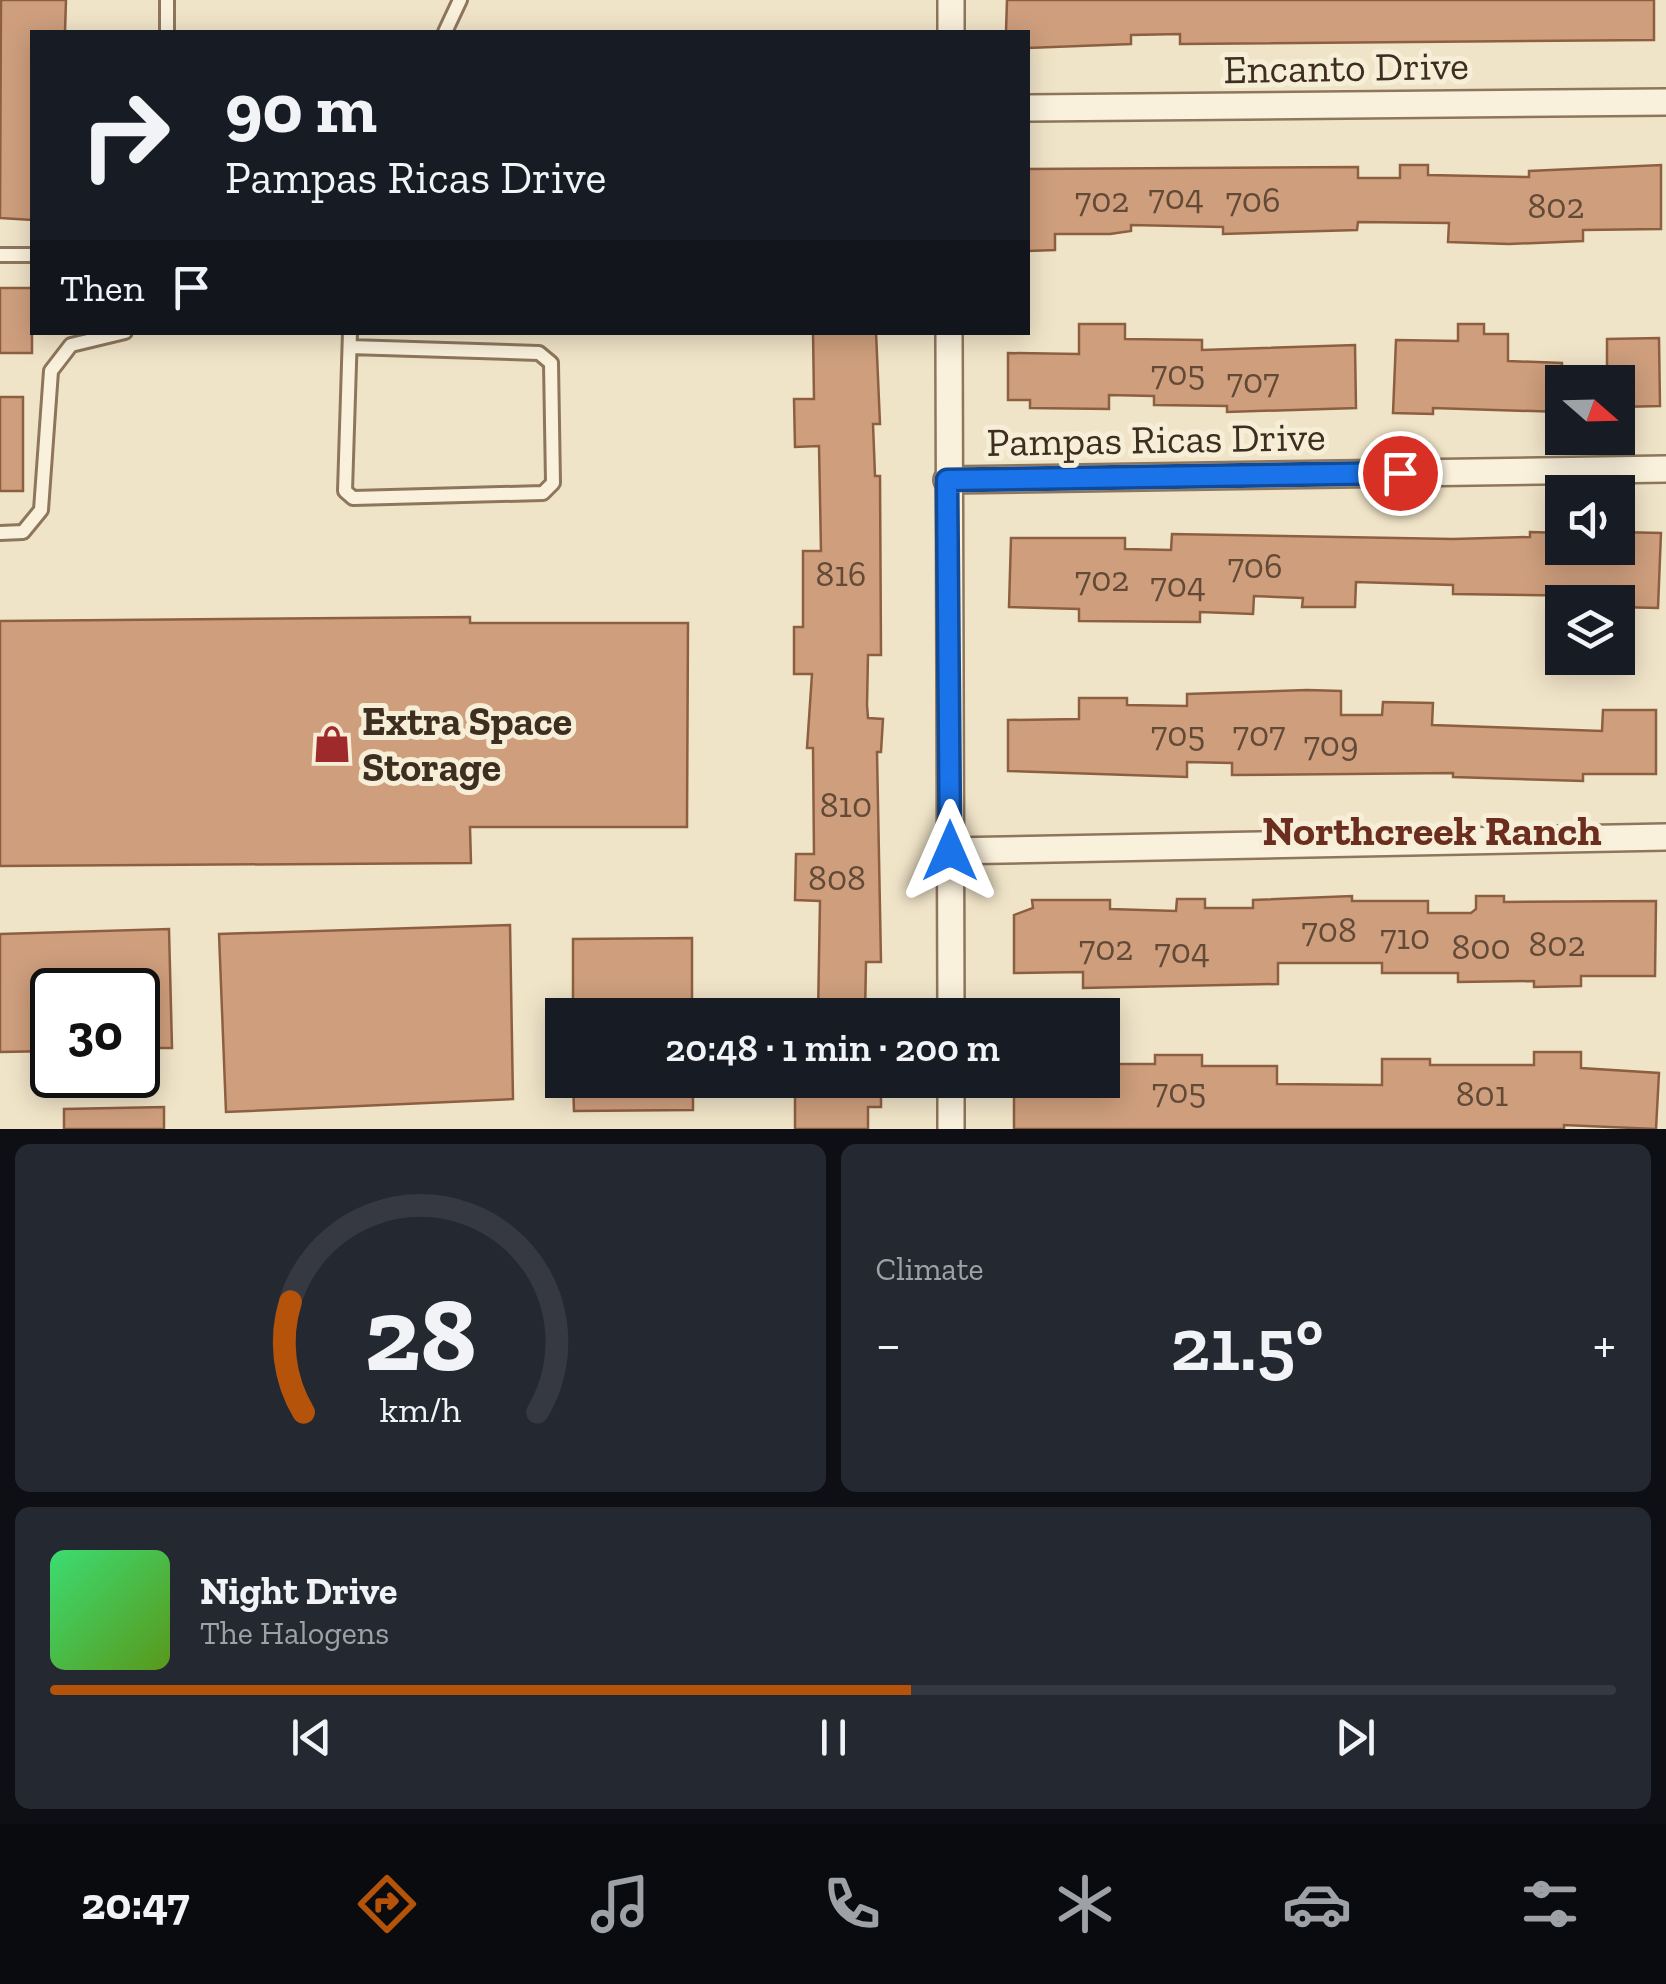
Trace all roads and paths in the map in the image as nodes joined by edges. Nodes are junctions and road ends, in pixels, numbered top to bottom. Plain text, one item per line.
1 (167, 0) edge
2 (460, 0) edge
3 (950, 0) edge
4 (167, 30) edge
5 (445, 30) edge
6 (951, 30) edge
7 (1666, 102) edge
8 (1030, 108) edge
9 (0, 255) edge
10 (30, 256) edge
11 (113, 335) edge
12 (949, 335) edge
13 (350, 340) edge
14 (1666, 469) edge
15 (947, 480) junction
16 (0, 533) edge
17 (1666, 836) edge
18 (950, 851) junction
19 (950, 998) edge
20 (951, 1098) edge
21 (952, 1129) edge

1 - 4 lane
2 - 5 lane
3 - 6 street
7 - 8 street, Encanto Drive
9 - 10 lane
11 - 16 lane
12 - 15 street
13 - 13 lane
14 - 15 street, Pampas Ricas Drive
15 - 18 street
17 - 18 street
18 - 19 street
20 - 21 street

